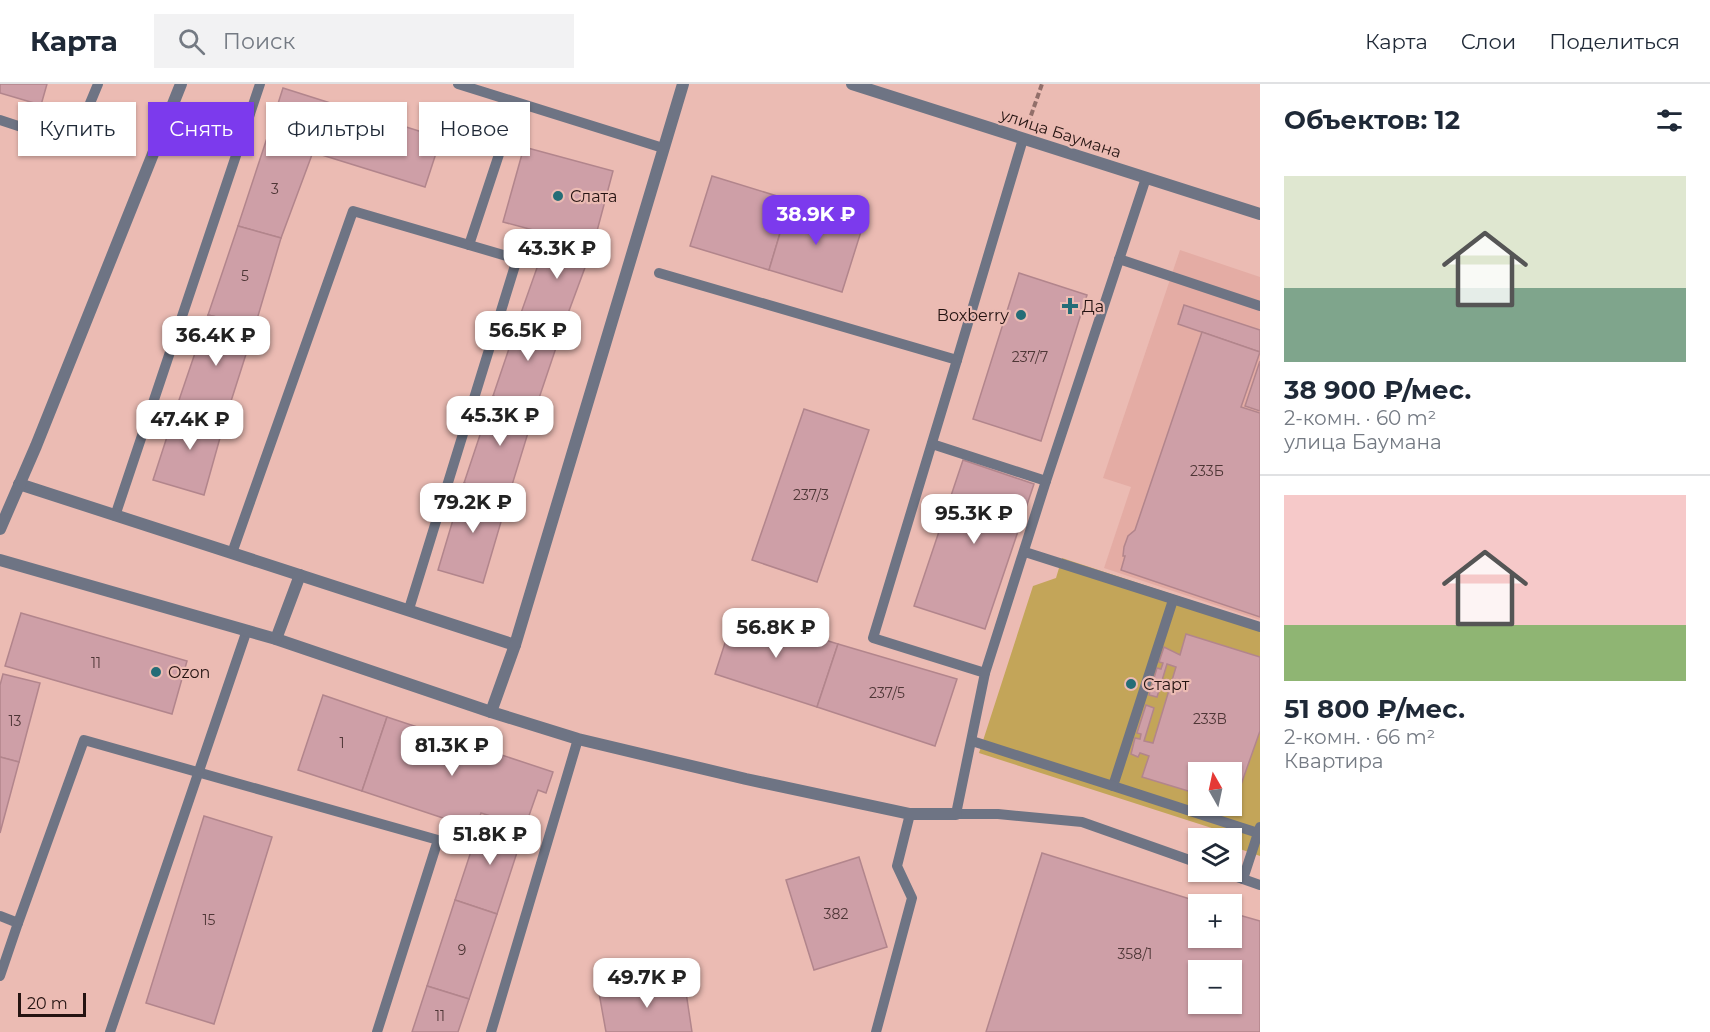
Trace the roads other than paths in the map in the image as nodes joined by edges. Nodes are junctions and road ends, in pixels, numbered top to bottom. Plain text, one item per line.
1 (98, 84) edge
2 (180, 84) edge
3 (260, 84) edge
4 (458, 84) edge
5 (683, 84) edge
6 (852, 84) edge
7 (513, 102) edge
8 (530, 107) edge
9 (0, 120) edge
10 (1023, 139) junction
11 (663, 148) junction
12 (498, 156) edge
13 (1146, 178) junction
14 (1260, 214) edge
15 (469, 245) junction
16 (1119, 259) junction
17 (659, 273) dead end
18 (1260, 306) edge
19 (957, 360) junction
20 (932, 444) junction
21 (1046, 481) junction
22 (19, 484) junction
23 (115, 516) junction
24 (0, 529) edge
25 (1025, 552) junction
26 (232, 553) junction
27 (0, 560) edge
28 (300, 575) junction
29 (1173, 600) junction
30 (409, 609) junction
31 (1260, 627) edge
32 (247, 630) junction
33 (276, 639) junction
34 (515, 645) junction
35 (985, 673) junction
36 (491, 712) junction
37 (578, 739) junction
38 (972, 741) junction
39 (198, 774) junction
40 (1113, 786) junction
41 (910, 814) junction
42 (956, 814) junction
43 (1259, 830) edge
44 (1188, 859) edge
45 (1243, 879) joint
46 (1260, 885) edge
47 (0, 916) edge
48 (18, 923) junction
49 (0, 976) edge
50 (110, 1032) edge
51 (377, 1032) edge
52 (491, 1032) edge
53 (876, 1032) edge

1 - 9 lane
2 - 22 street
3 - 23 lane
4 - 7 lane
5 - 11 street
6 - 10 street, улица Баумана
8 - 11 lane
10 - 13 street, улица Баумана
10 - 19 lane
11 - 34 street
12 - 15 lane
13 - 14 street, улица Баумана
13 - 16 lane
15 - 26 lane
15 - 30 lane
16 - 18 lane
16 - 21 lane
17 - 19 lane
19 - 20 lane
20 - 21 lane
20 - 35 lane
21 - 25 lane
22 - 23 street
22 - 24 street
23 - 26 street
25 - 29 lane
25 - 35 lane
26 - 28 street
27 - 32 street
28 - 30 street
28 - 33 street
29 - 31 lane
29 - 40 lane
30 - 34 street
32 - 33 street
32 - 39 lane
33 - 36 street
34 - 36 street
35 - 38 lane
36 - 37 street
37 - 41 street
37 - 52 lane
38 - 40 lane
38 - 42 lane
39 - 48 lane
39 - 50 lane
39 - 51 lane
40 - 43 lane
41 - 42 street
41 - 53 lane
42 - 44 lane
43 - 45 lane
45 - 46 lane
47 - 48 lane
48 - 49 lane

